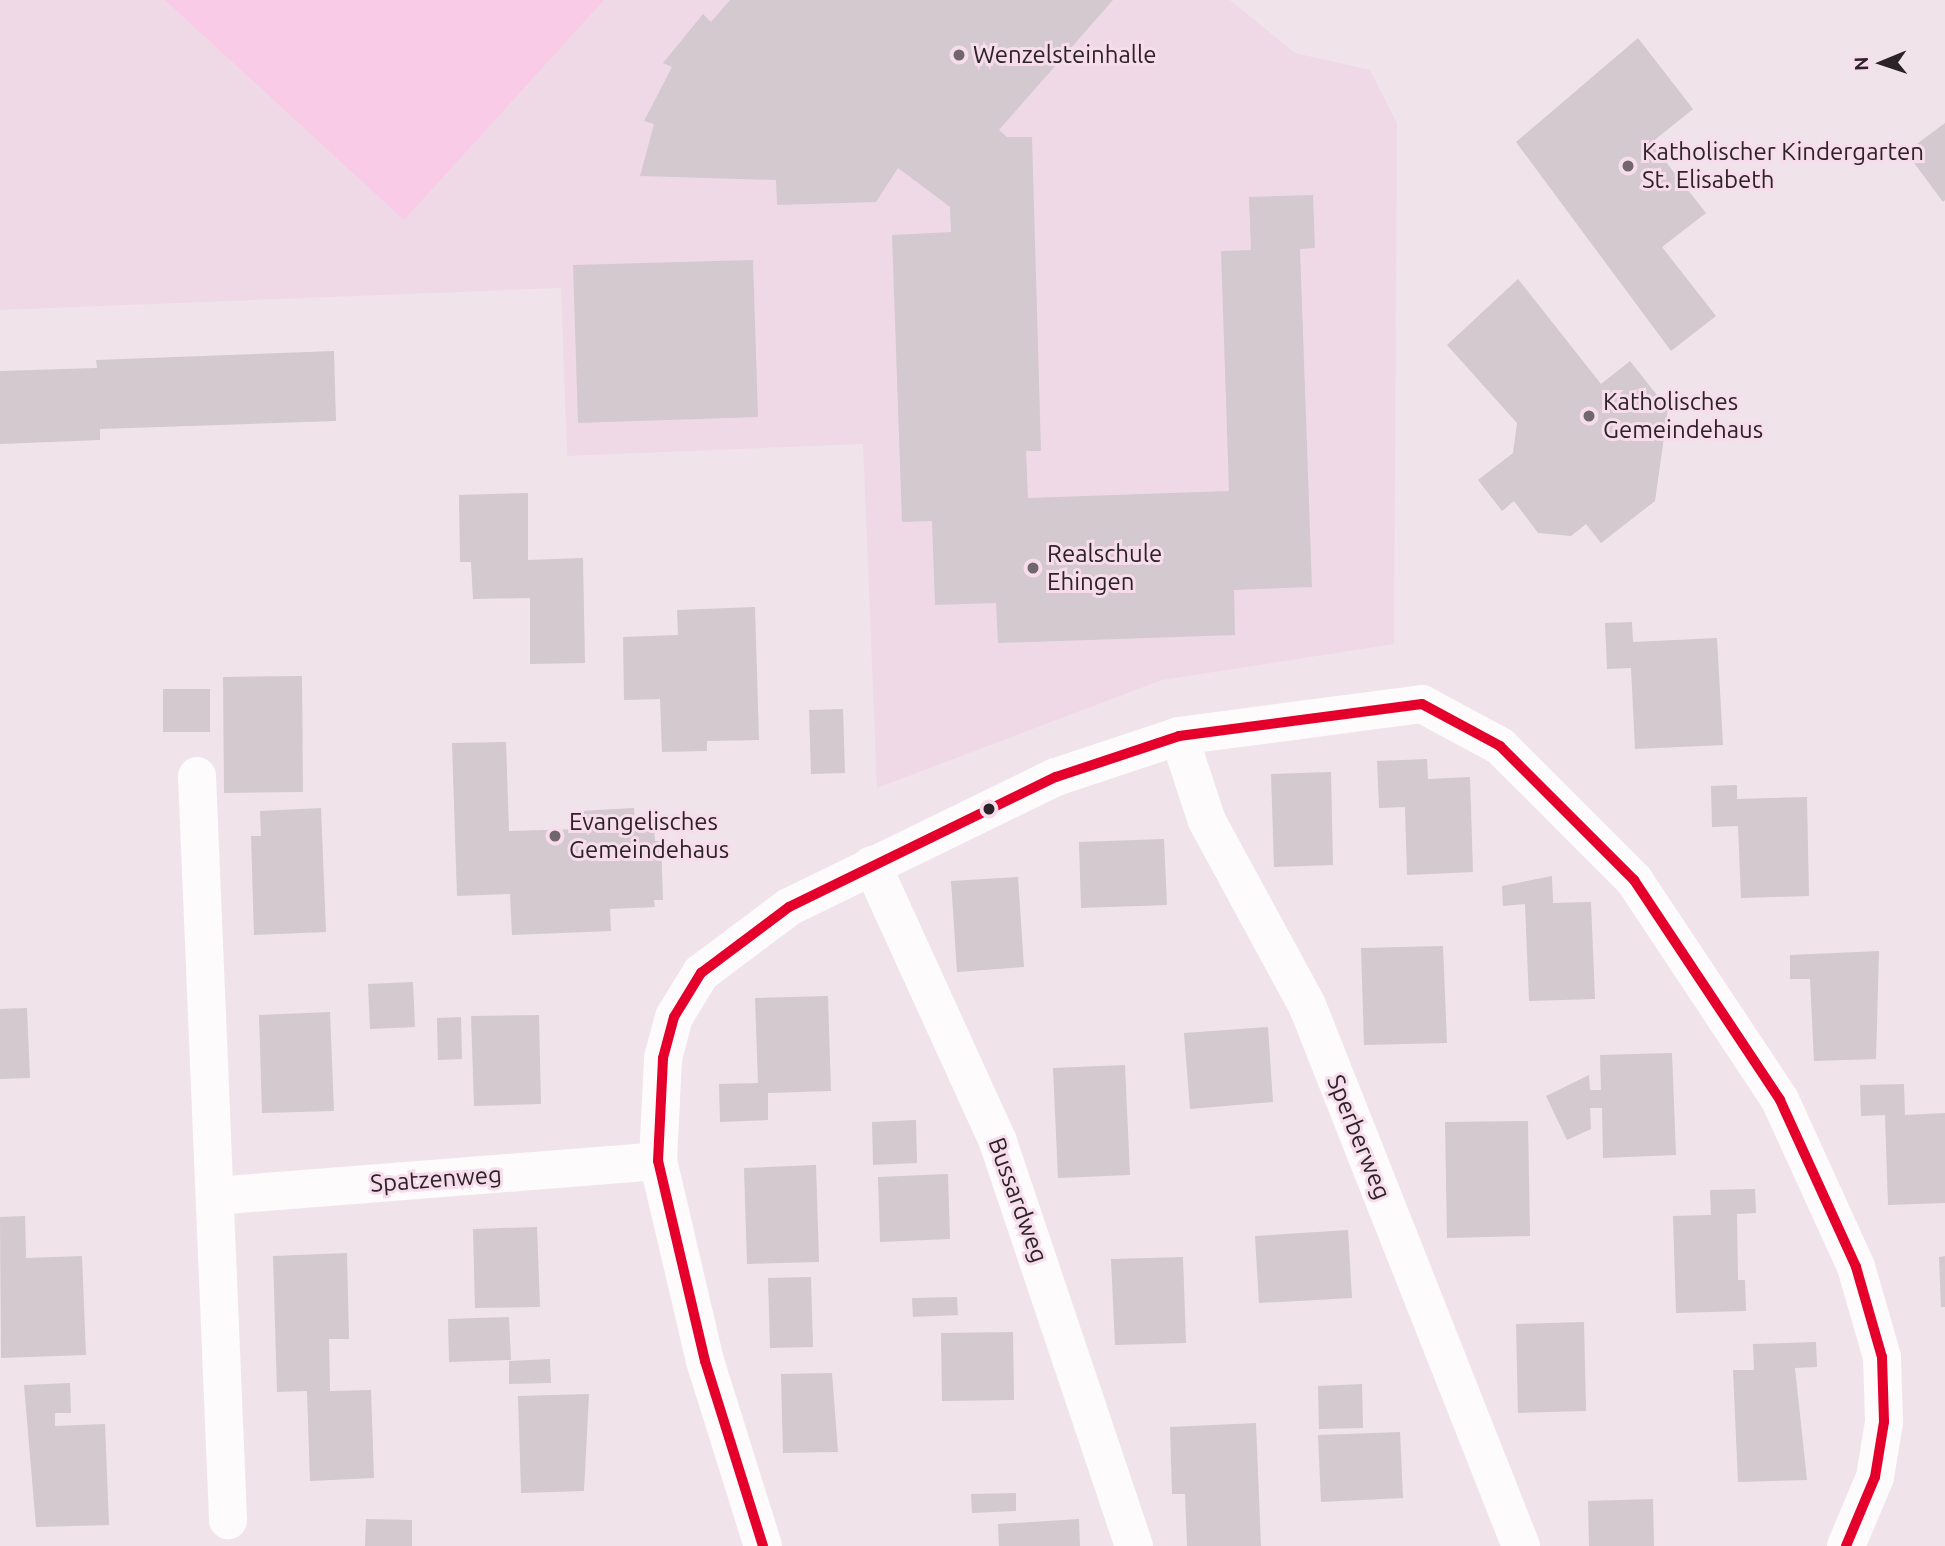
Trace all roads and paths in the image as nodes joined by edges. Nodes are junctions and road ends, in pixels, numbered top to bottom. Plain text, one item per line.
1 (1179, 736) junction
2 (197, 776) dead end
3 (872, 865) junction
4 (658, 1161) junction
5 (215, 1196) junction
6 (229, 1520) dead end
7 (763, 1546) edge
8 (1134, 1546) edge
9 (1521, 1546) edge
10 (1846, 1546) edge

1 - 3 street
1 - 9 street, Sperberweg
1 - 10 street
2 - 5 street
3 - 4 street
3 - 8 street, Bussardweg
4 - 5 street, Spatzenweg
4 - 7 street
5 - 6 street

